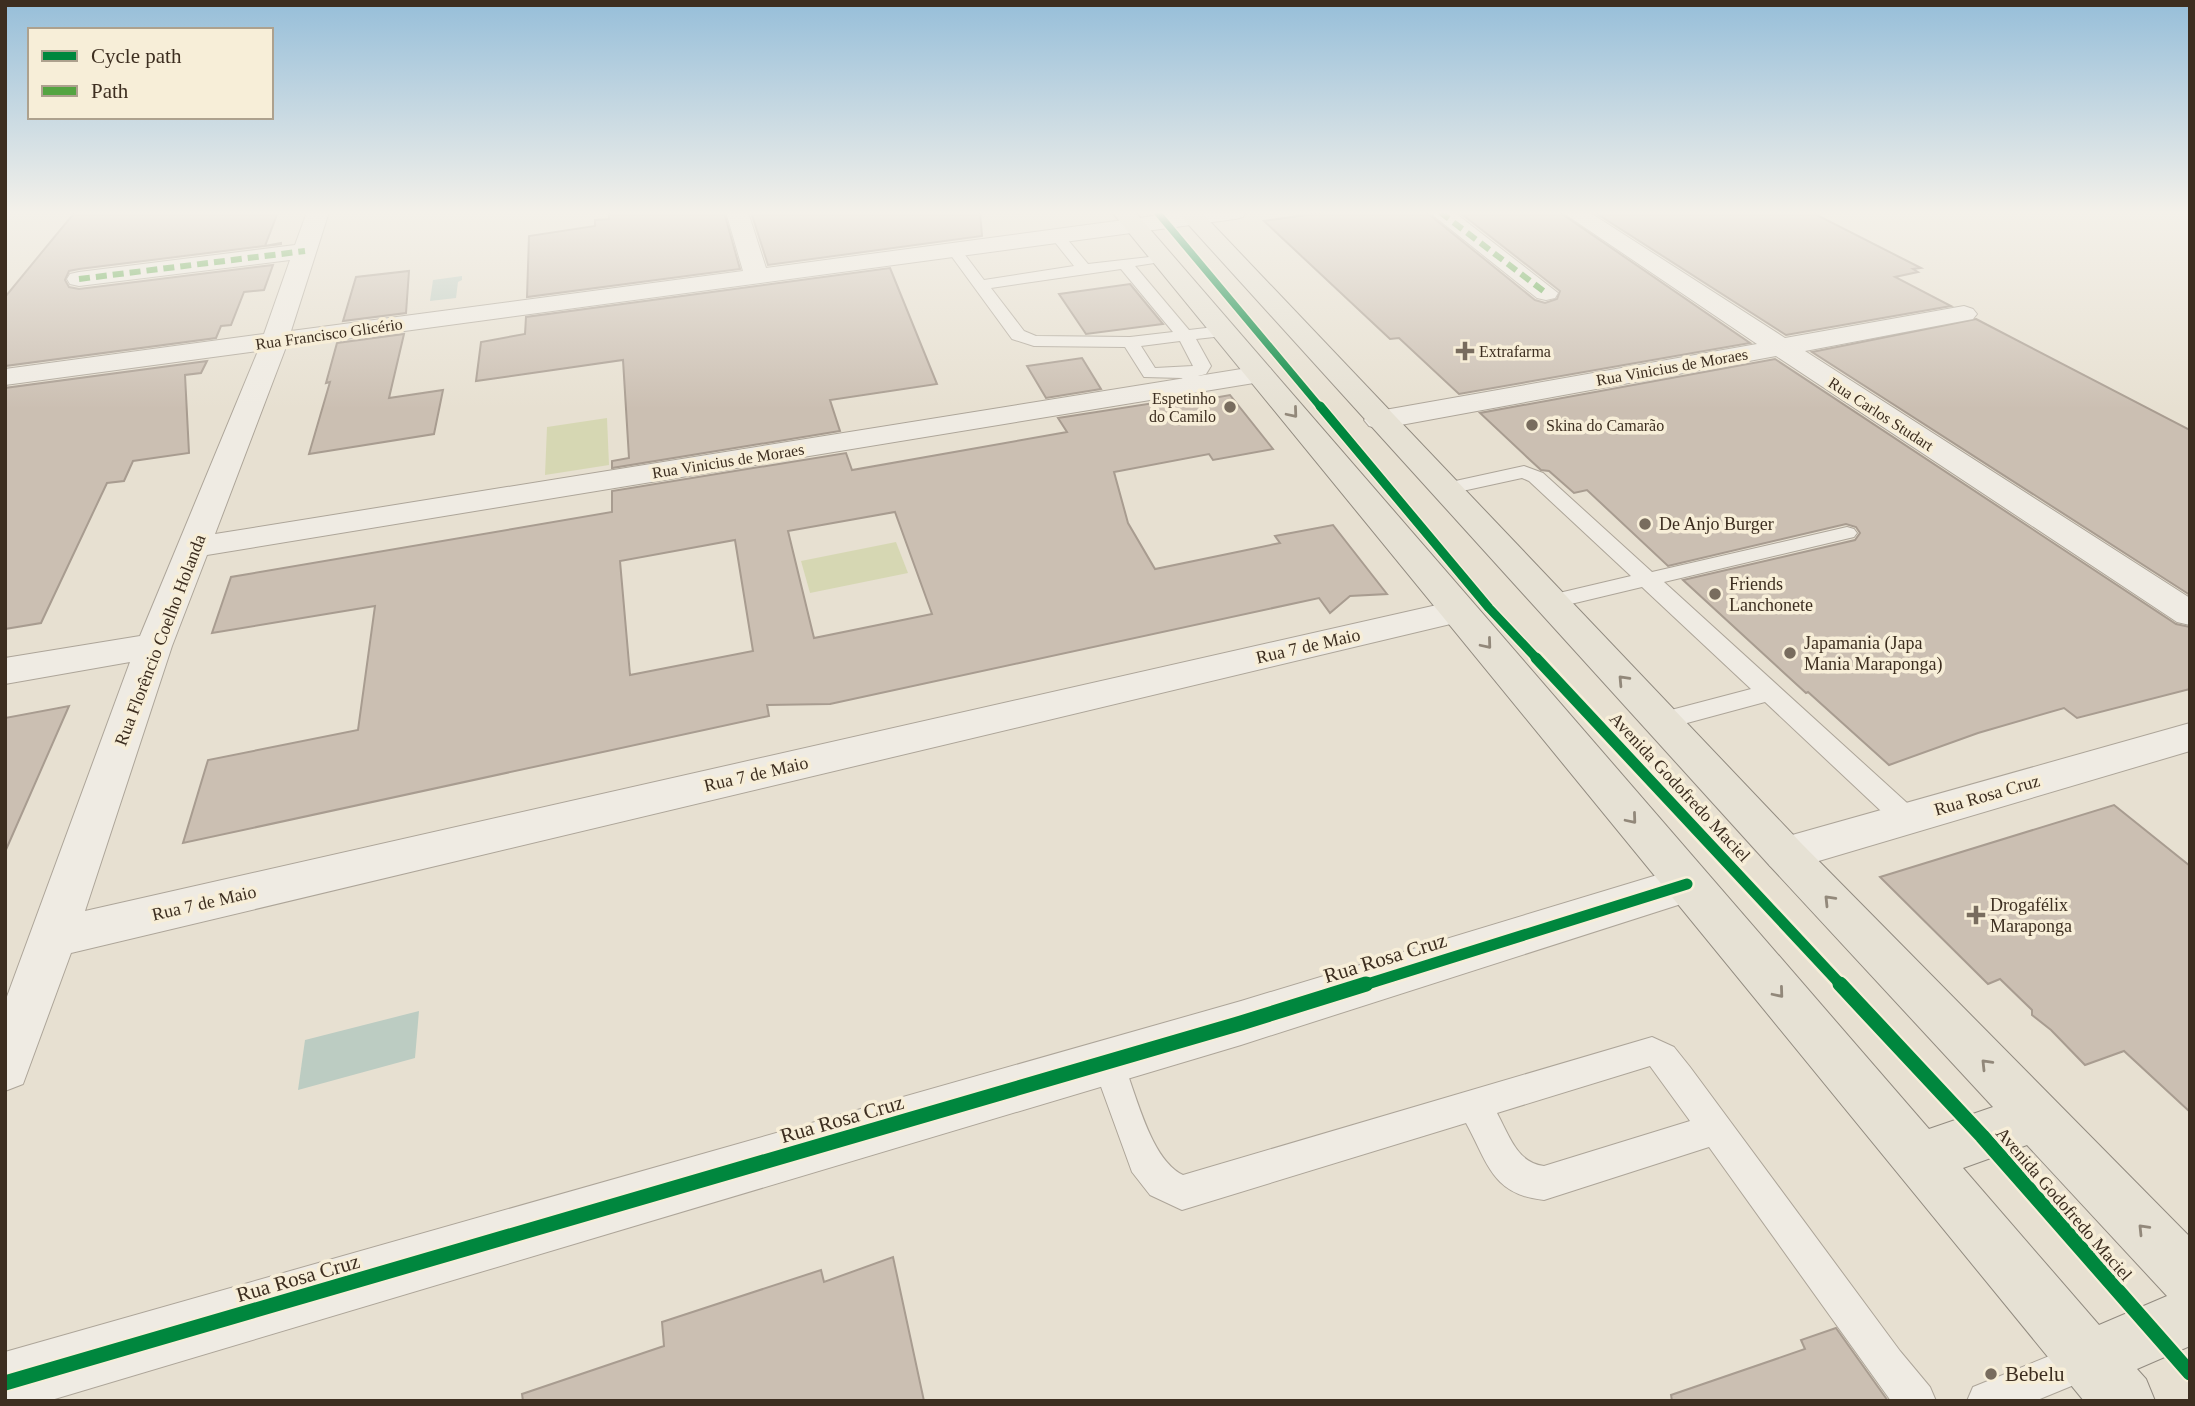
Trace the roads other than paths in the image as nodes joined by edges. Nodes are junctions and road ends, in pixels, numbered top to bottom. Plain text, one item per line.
1 (90, 278) edge
2 (296, 278) edge
3 (737, 278) edge
4 (974, 278) edge
5 (1031, 278) edge
6 (1164, 278) edge
7 (1248, 278) edge
8 (1526, 278) edge
9 (1672, 278) edge
10 (79, 279) dead end
11 (979, 285) junction
12 (1546, 293) dead end
13 (1964, 314) dead end
14 (1205, 334) junction
15 (275, 341) junction
16 (1130, 342) junction
17 (1778, 348) junction
18 (1260, 374) junction
19 (5, 377) edge
20 (1191, 379) junction
21 (1379, 420) junction
22 (1444, 489) junction
23 (1847, 533) dead end
24 (195, 548) junction
25 (1646, 580) junction
26 (1550, 602) junction
27 (1459, 611) junction
28 (2190, 614) edge
29 (154, 646) junction
30 (5, 671) edge
31 (1770, 692) junction
32 (1661, 721) junction
33 (2190, 737) edge
34 (1907, 819) junction
35 (1785, 854) junction
36 (1687, 884) junction
37 (53, 938) junction
38 (1108, 1062) junction
39 (5, 1068) edge
40 (1474, 1105) junction
41 (2036, 1117) junction
42 (1716, 1129) junction
43 (1919, 1159) junction
44 (2190, 1278) edge
45 (2190, 1316) edge
46 (2107, 1380) edge
47 (5, 1383) edge
48 (1916, 1401) edge
49 (1987, 1401) edge

1 - 10 street
2 - 15 street, Rua Florêncio Coelho Holanda
3 - 15 street, Rua Francisco Glicério
4 - 11 lane
5 - 11 lane
6 - 14 main road
7 - 21 main road, Avenida Godofredo Maciel
8 - 12 street
9 - 17 street, Rua Carlos Studart
11 - 16 lane
13 - 17 street, Rua Vinicius de Moraes
14 - 16 lane
14 - 18 main road
14 - 20 lane
15 - 19 street, Rua Francisco Glicério
15 - 24 street, Rua Florêncio Coelho Holanda
16 - 20 lane
17 - 21 street, Rua Vinicius de Moraes
17 - 28 street, Rua Carlos Studart
18 - 20 street, Rua Vinicius de Moraes
18 -> 27 main road
20 - 24 street, Rua Vinicius de Moraes
21 - 22 main road, Avenida Godofredo Maciel
22 - 25 lane
22 - 26 main road, Avenida Godofredo Maciel
23 - 25 lane
24 - 29 street, Rua Florêncio Coelho Holanda
25 - 26 lane
25 - 31 lane
32 -> 26 main road, Avenida Godofredo Maciel
27 -> 36 main road
27 - 37 street, Rua 7 de Maio
29 - 30 street
29 - 37 street, Rua Florêncio Coelho Holanda
31 - 32 lane
31 - 34 lane
32 - 35 main road, Avenida Godofredo Maciel
33 - 34 street, Rua Rosa Cruz
34 - 35 street, Rua Rosa Cruz
41 -> 35 main road, Avenida Godofredo Maciel
36 - 38 street, Rua Rosa Cruz
36 -> 43 main road
37 - 39 street, Rua Florêncio Coelho Holanda
38 - 40 lane
38 - 47 street, Rua Rosa Cruz
40 - 42 lane
40 - 42 lane
41 - 43 main road
44 -> 41 main road, Avenida Godofredo Maciel
42 - 48 lane
43 - 46 main road
45 - 46 main road
46 - 49 lane

